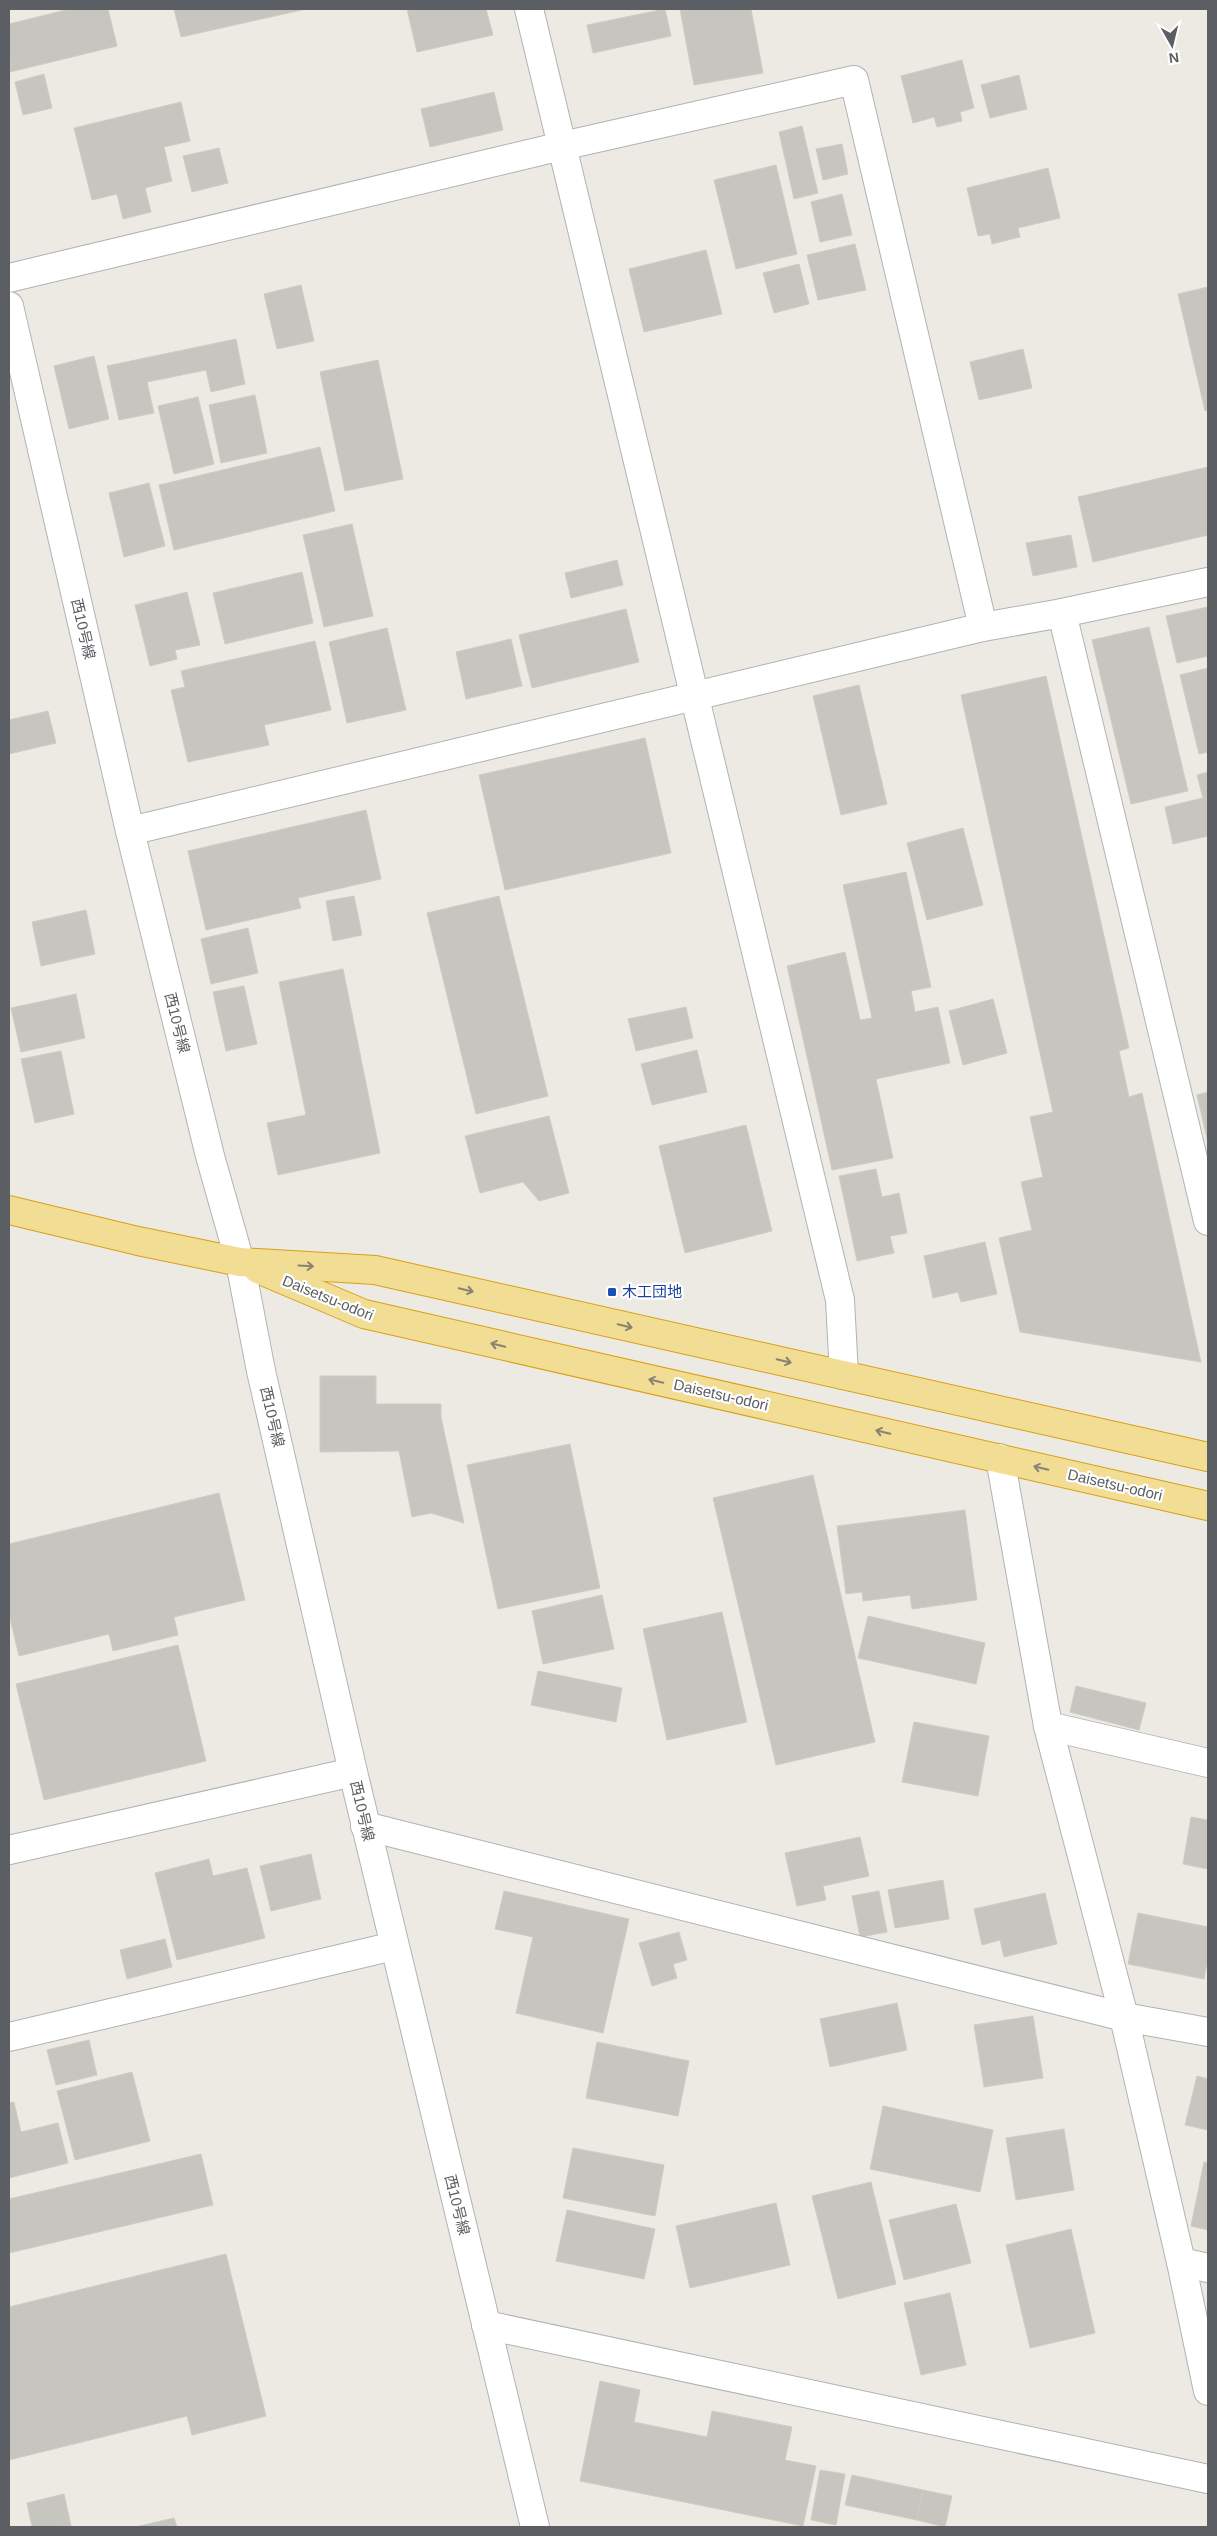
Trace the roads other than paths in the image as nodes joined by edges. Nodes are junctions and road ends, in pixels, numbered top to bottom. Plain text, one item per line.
1 (529, 9) edge
2 (562, 146) junction
3 (9, 278) edge
4 (9, 306) edge
5 (1208, 582) edge
6 (1062, 613) junction
7 (983, 627) junction
8 (694, 695) junction
9 (130, 831) junction
10 (9, 1210) edge
11 (1208, 1221) edge
12 (240, 1262) junction
13 (844, 1375) junction
14 (1208, 1457) edge
15 (1000, 1458) junction
16 (1208, 1506) edge
17 (1048, 1726) junction
18 (1208, 1763) edge
19 (353, 1772) junction
20 (365, 1826) junction
21 (9, 1850) edge
22 (394, 1946) junction
23 (1124, 2017) junction
24 (1208, 2032) edge
25 (9, 2037) edge
26 (1181, 2262) junction
27 (1208, 2268) edge
28 (486, 2325) junction
29 (1208, 2391) edge
30 (1208, 2479) edge
31 (535, 2527) edge

1 - 2 street
2 - 3 street
2 - 7 street
2 - 8 street
4 - 9 street, 西10号線
5 - 6 street
6 - 7 street
6 - 11 street
7 - 8 street
8 - 9 street
8 - 13 street
9 - 12 street, 西10号線
10 - 12 highway, Daisetsu-odori
12 -> 13 highway, Daisetsu-odori
15 -> 12 highway, Daisetsu-odori
12 - 19 street, 西10号線
13 - 14 highway, Daisetsu-odori
16 -> 15 highway, Daisetsu-odori
15 - 17 street
17 - 18 street
17 - 23 street
19 - 20 street, 西10号線
19 - 21 street
20 - 22 street, 西10号線
20 - 23 street
22 - 25 street
22 - 28 street, 西10号線
23 - 24 street
23 - 26 street
26 - 27 street
26 - 29 street
28 - 30 street
28 - 31 street, 西10号線

